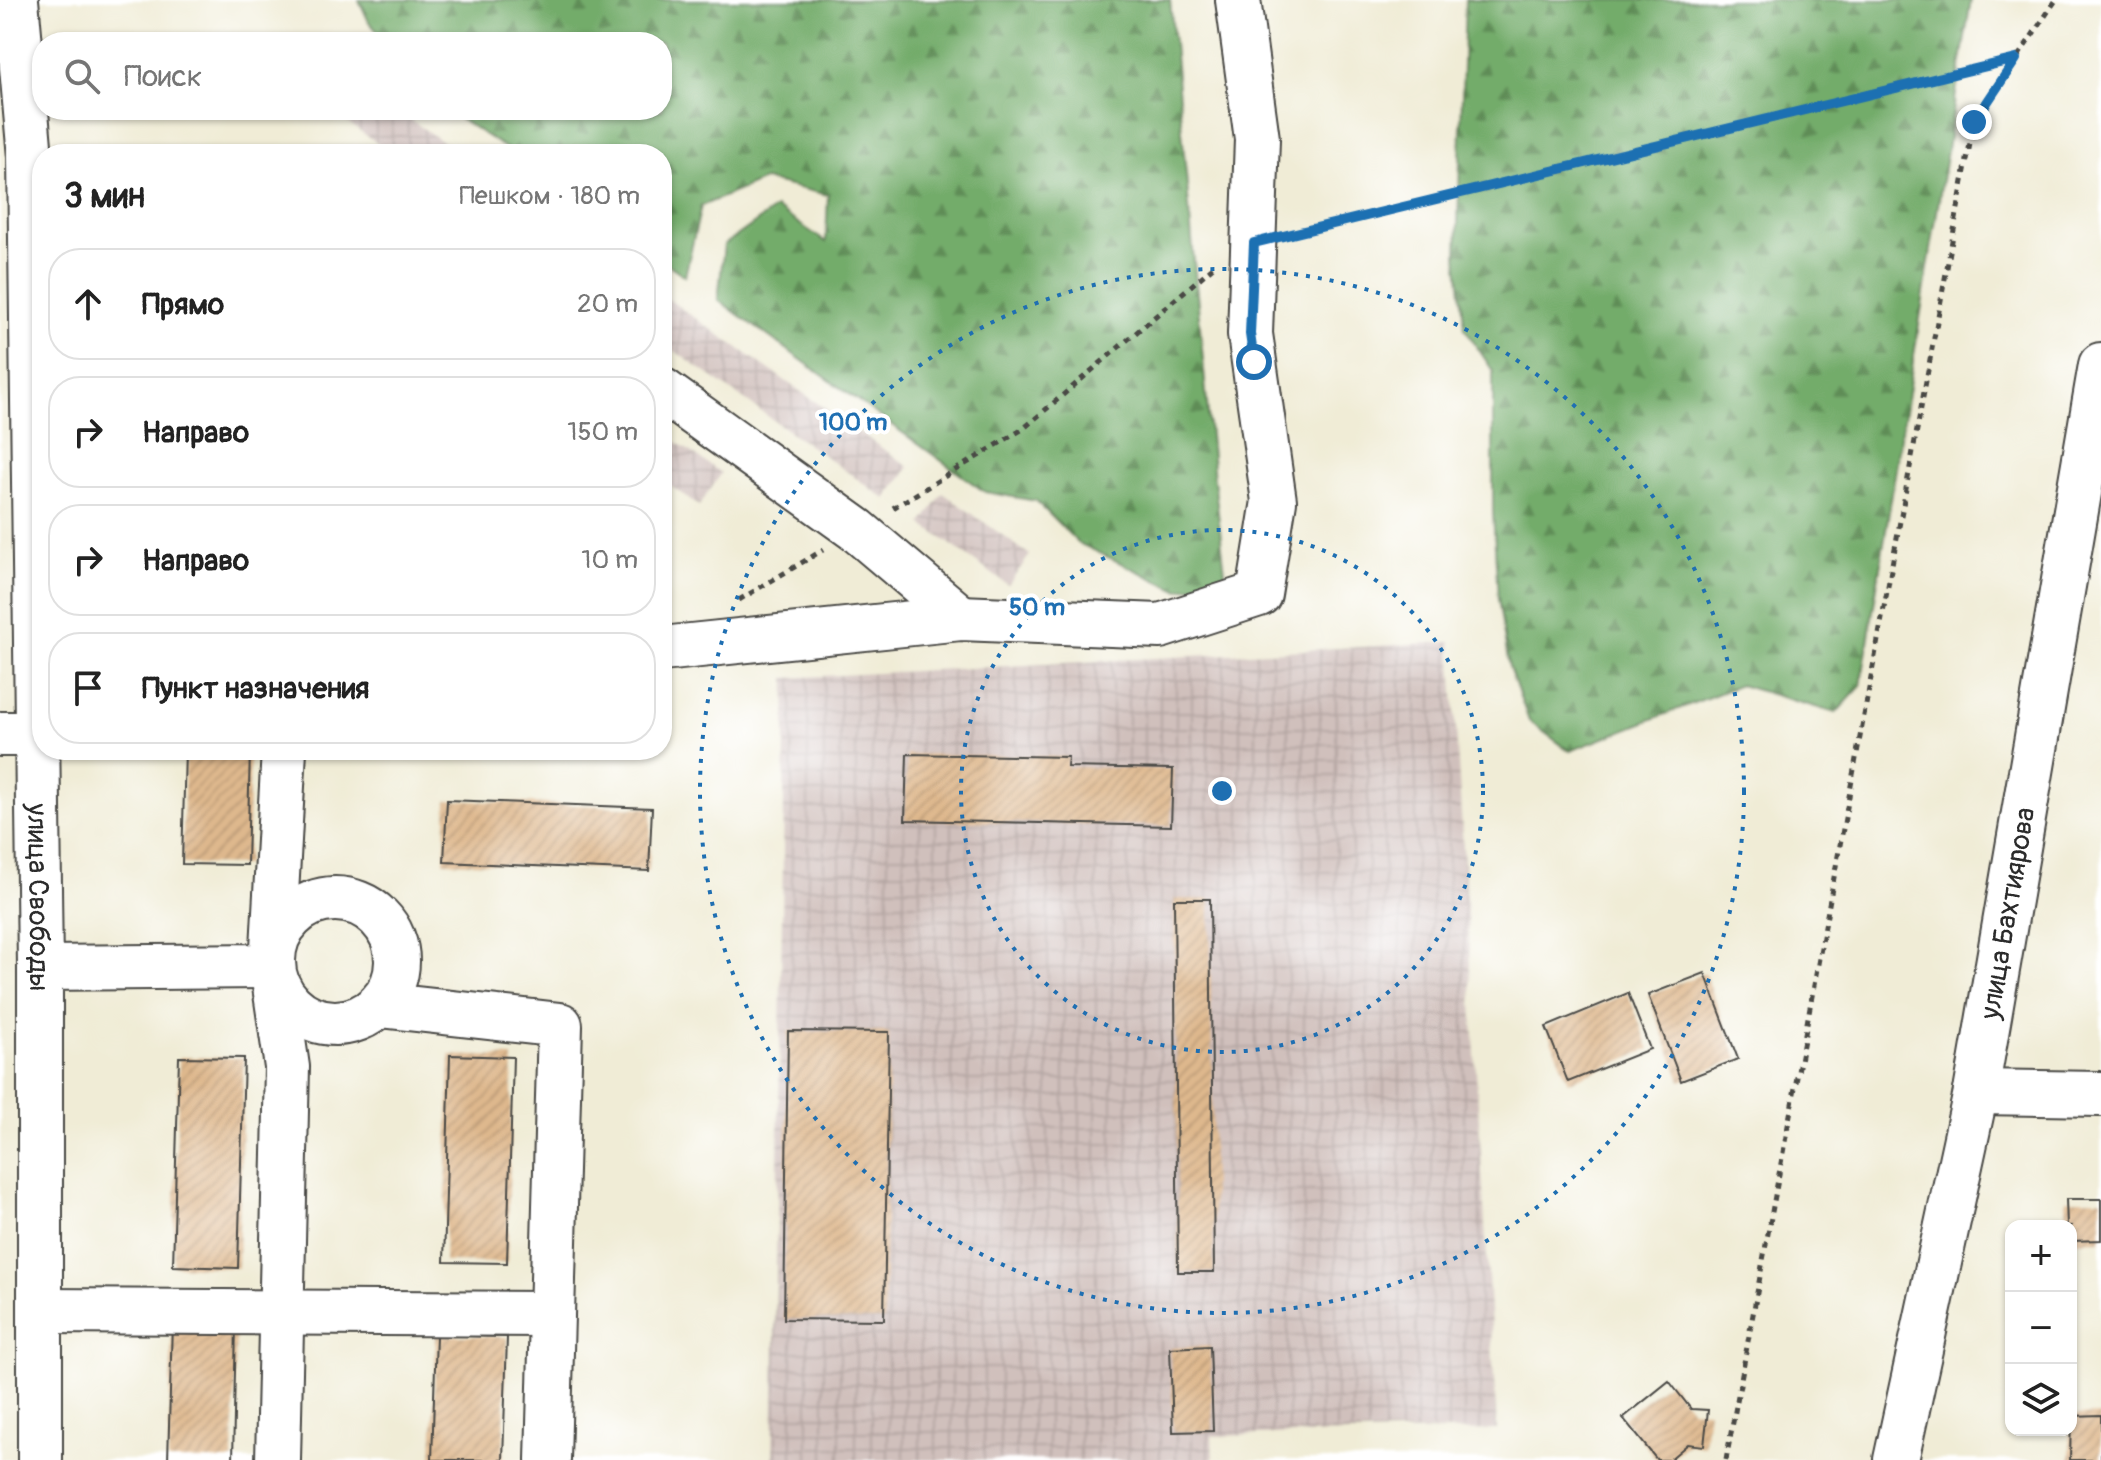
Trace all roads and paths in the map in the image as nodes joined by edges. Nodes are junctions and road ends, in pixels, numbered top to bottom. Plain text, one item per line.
1 (16, 0) edge
2 (1238, 0) edge
3 (2056, 0) edge
4 (2016, 59) junction
5 (34, 144) edge
6 (32, 195) edge
7 (1254, 243) junction
8 (16, 343) edge
9 (2101, 365) edge
10 (672, 397) edge
11 (857, 530) junction
12 (18, 558) edge
13 (727, 607) dead end
14 (961, 618) junction
15 (672, 648) edge
16 (19, 734) edge
17 (283, 760) edge
18 (272, 966) junction
19 (40, 968) junction
20 (380, 1005) junction
21 (1976, 1092) junction
22 (2101, 1094) edge
23 (40, 1311) junction
24 (281, 1312) junction
25 (552, 1314) junction
26 (40, 1460) edge
27 (278, 1460) edge
28 (548, 1460) edge
29 (1726, 1460) edge
30 (1896, 1460) edge

1 - 5 street, улица Свободы
2 - 7 street
3 - 4 path
4 - 7 path
4 - 29 path
6 - 8 street, улица Свободы
7 - 11 path
7 - 14 street
8 - 12 street, улица Свободы
9 - 21 street, улица Бахтиярова
10 - 11 street
11 - 13 path
11 - 14 street
12 - 16 street, улица Свободы
14 - 15 street
16 - 19 street, улица Свободы
17 - 18 street
18 - 19 street
18 - 20 street
18 - 20 street
18 - 24 street
19 - 23 street, улица Свободы
20 - 25 street
21 - 22 street
21 - 30 street, улица Бахтиярова
23 - 24 street
23 - 26 street, улица Свободы
24 - 25 street
24 - 27 street
25 - 28 street

